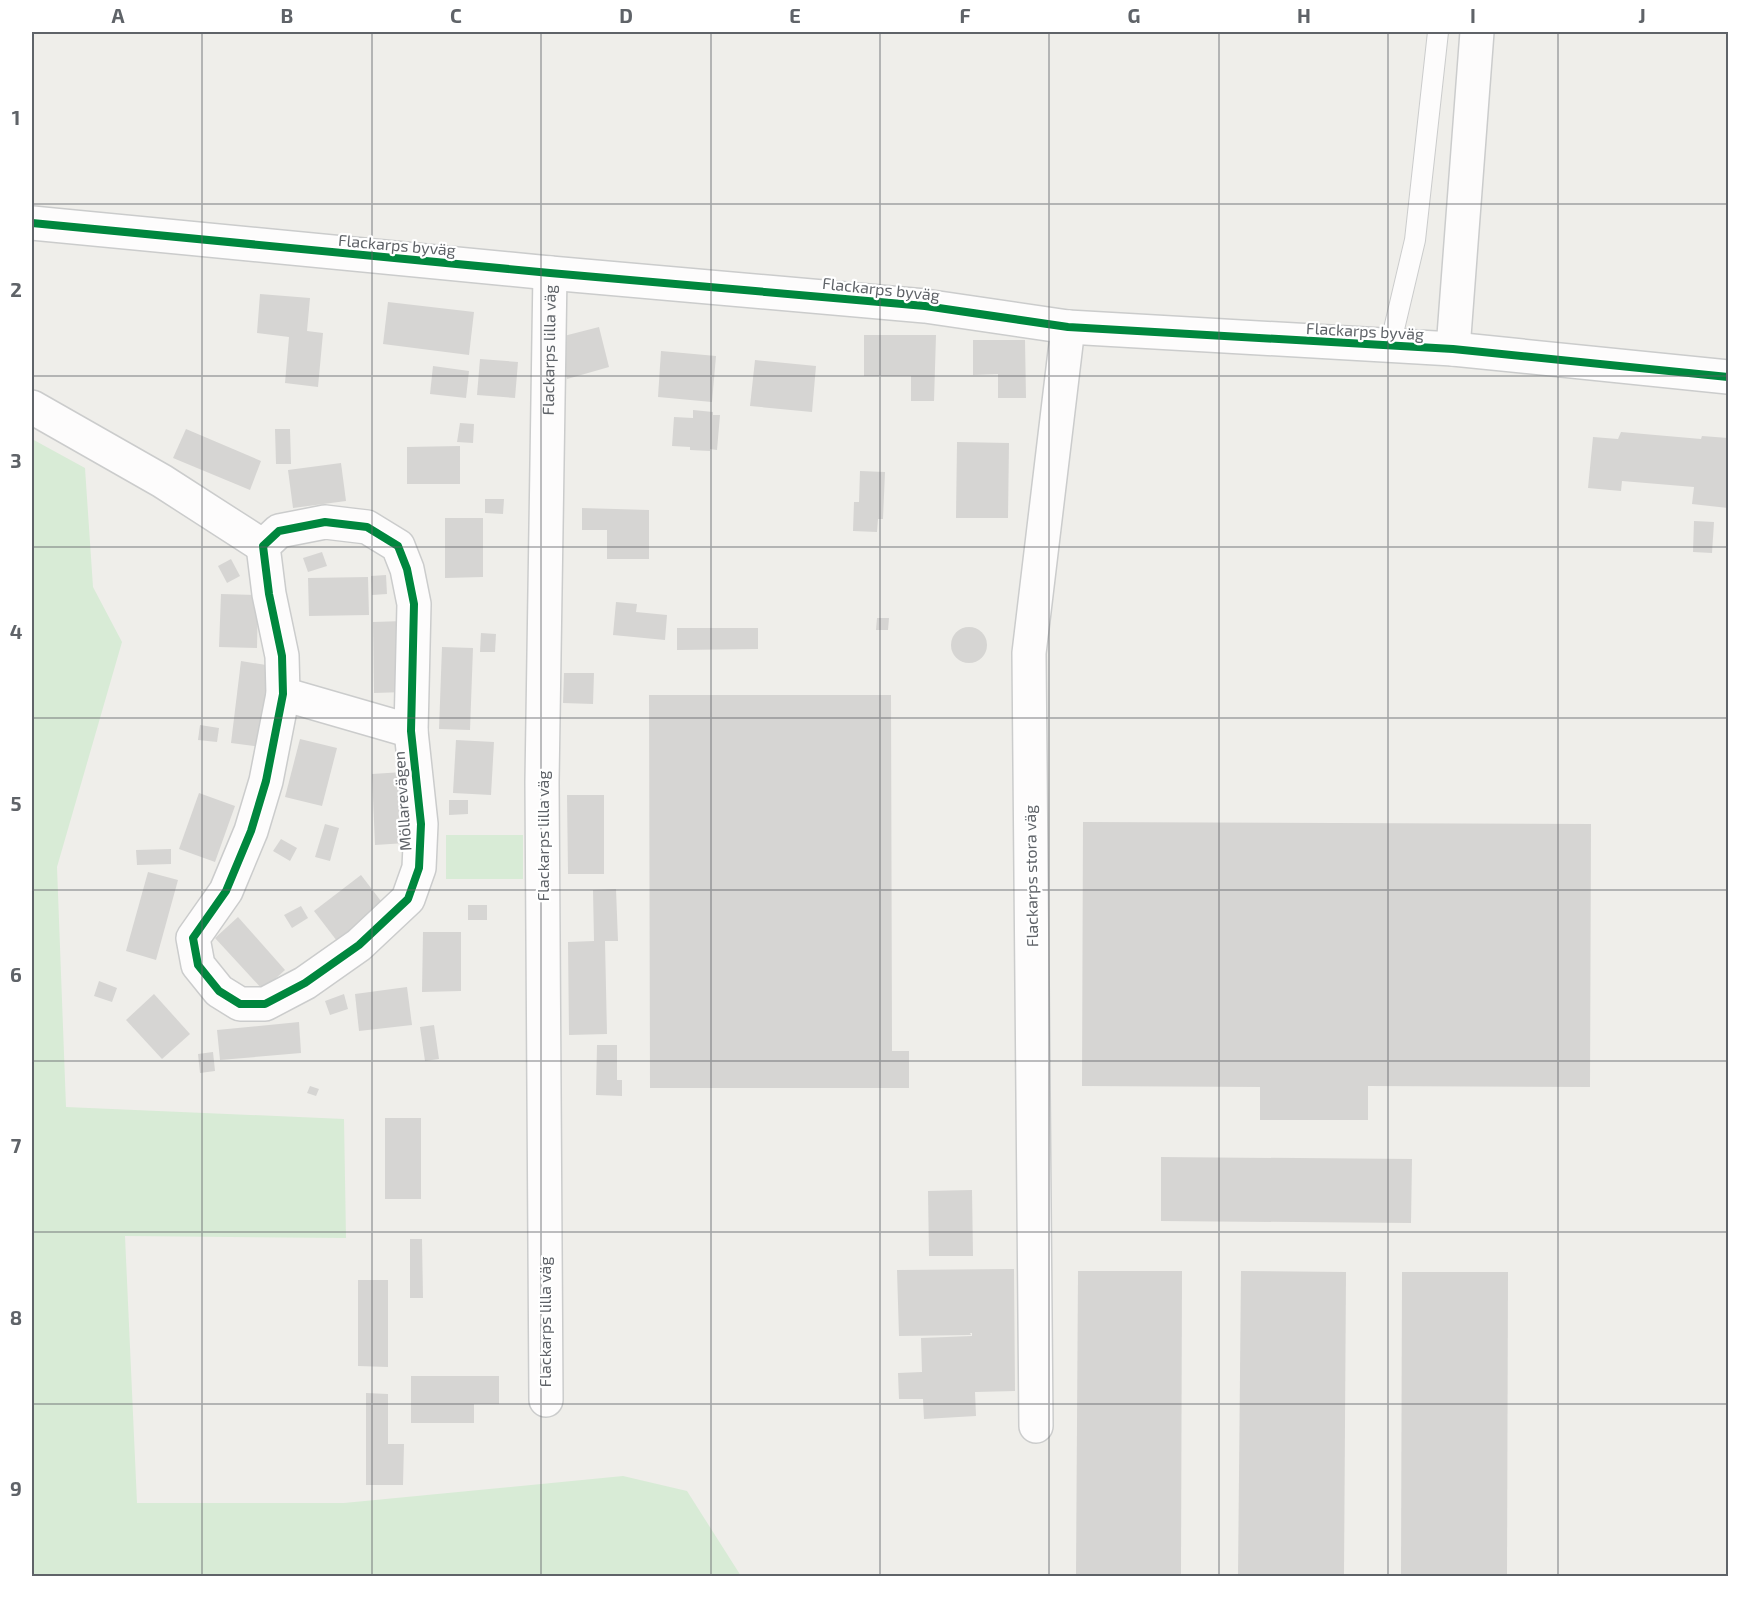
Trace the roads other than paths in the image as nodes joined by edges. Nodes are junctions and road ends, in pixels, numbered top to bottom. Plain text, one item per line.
1 (1438, 32) edge
2 (1477, 32) edge
3 (32, 225) edge
4 (550, 273) junction
5 (1068, 327) junction
6 (1390, 346) junction
7 (1453, 349) junction
8 (1728, 377) edge
9 (32, 407) edge
10 (263, 546) junction
11 (283, 694) junction
12 (411, 731) junction
13 (546, 1400) dead end
14 (1036, 1426) dead end

1 - 6 lane
2 - 7 street
3 - 4 street, Flackarps byväg
4 - 5 street, Flackarps byväg
4 - 13 street, Flackarps lilla väg
5 - 6 street, Flackarps byväg
5 - 14 street, Flackarps stora väg
6 - 7 street, Flackarps byväg
7 - 8 street, Flackarps byväg
9 - 10 street
10 - 11 street, Möllarevägen
10 - 12 street, Möllarevägen
11 - 12 street, Möllarevägen
11 - 12 street, Möllarevägen

